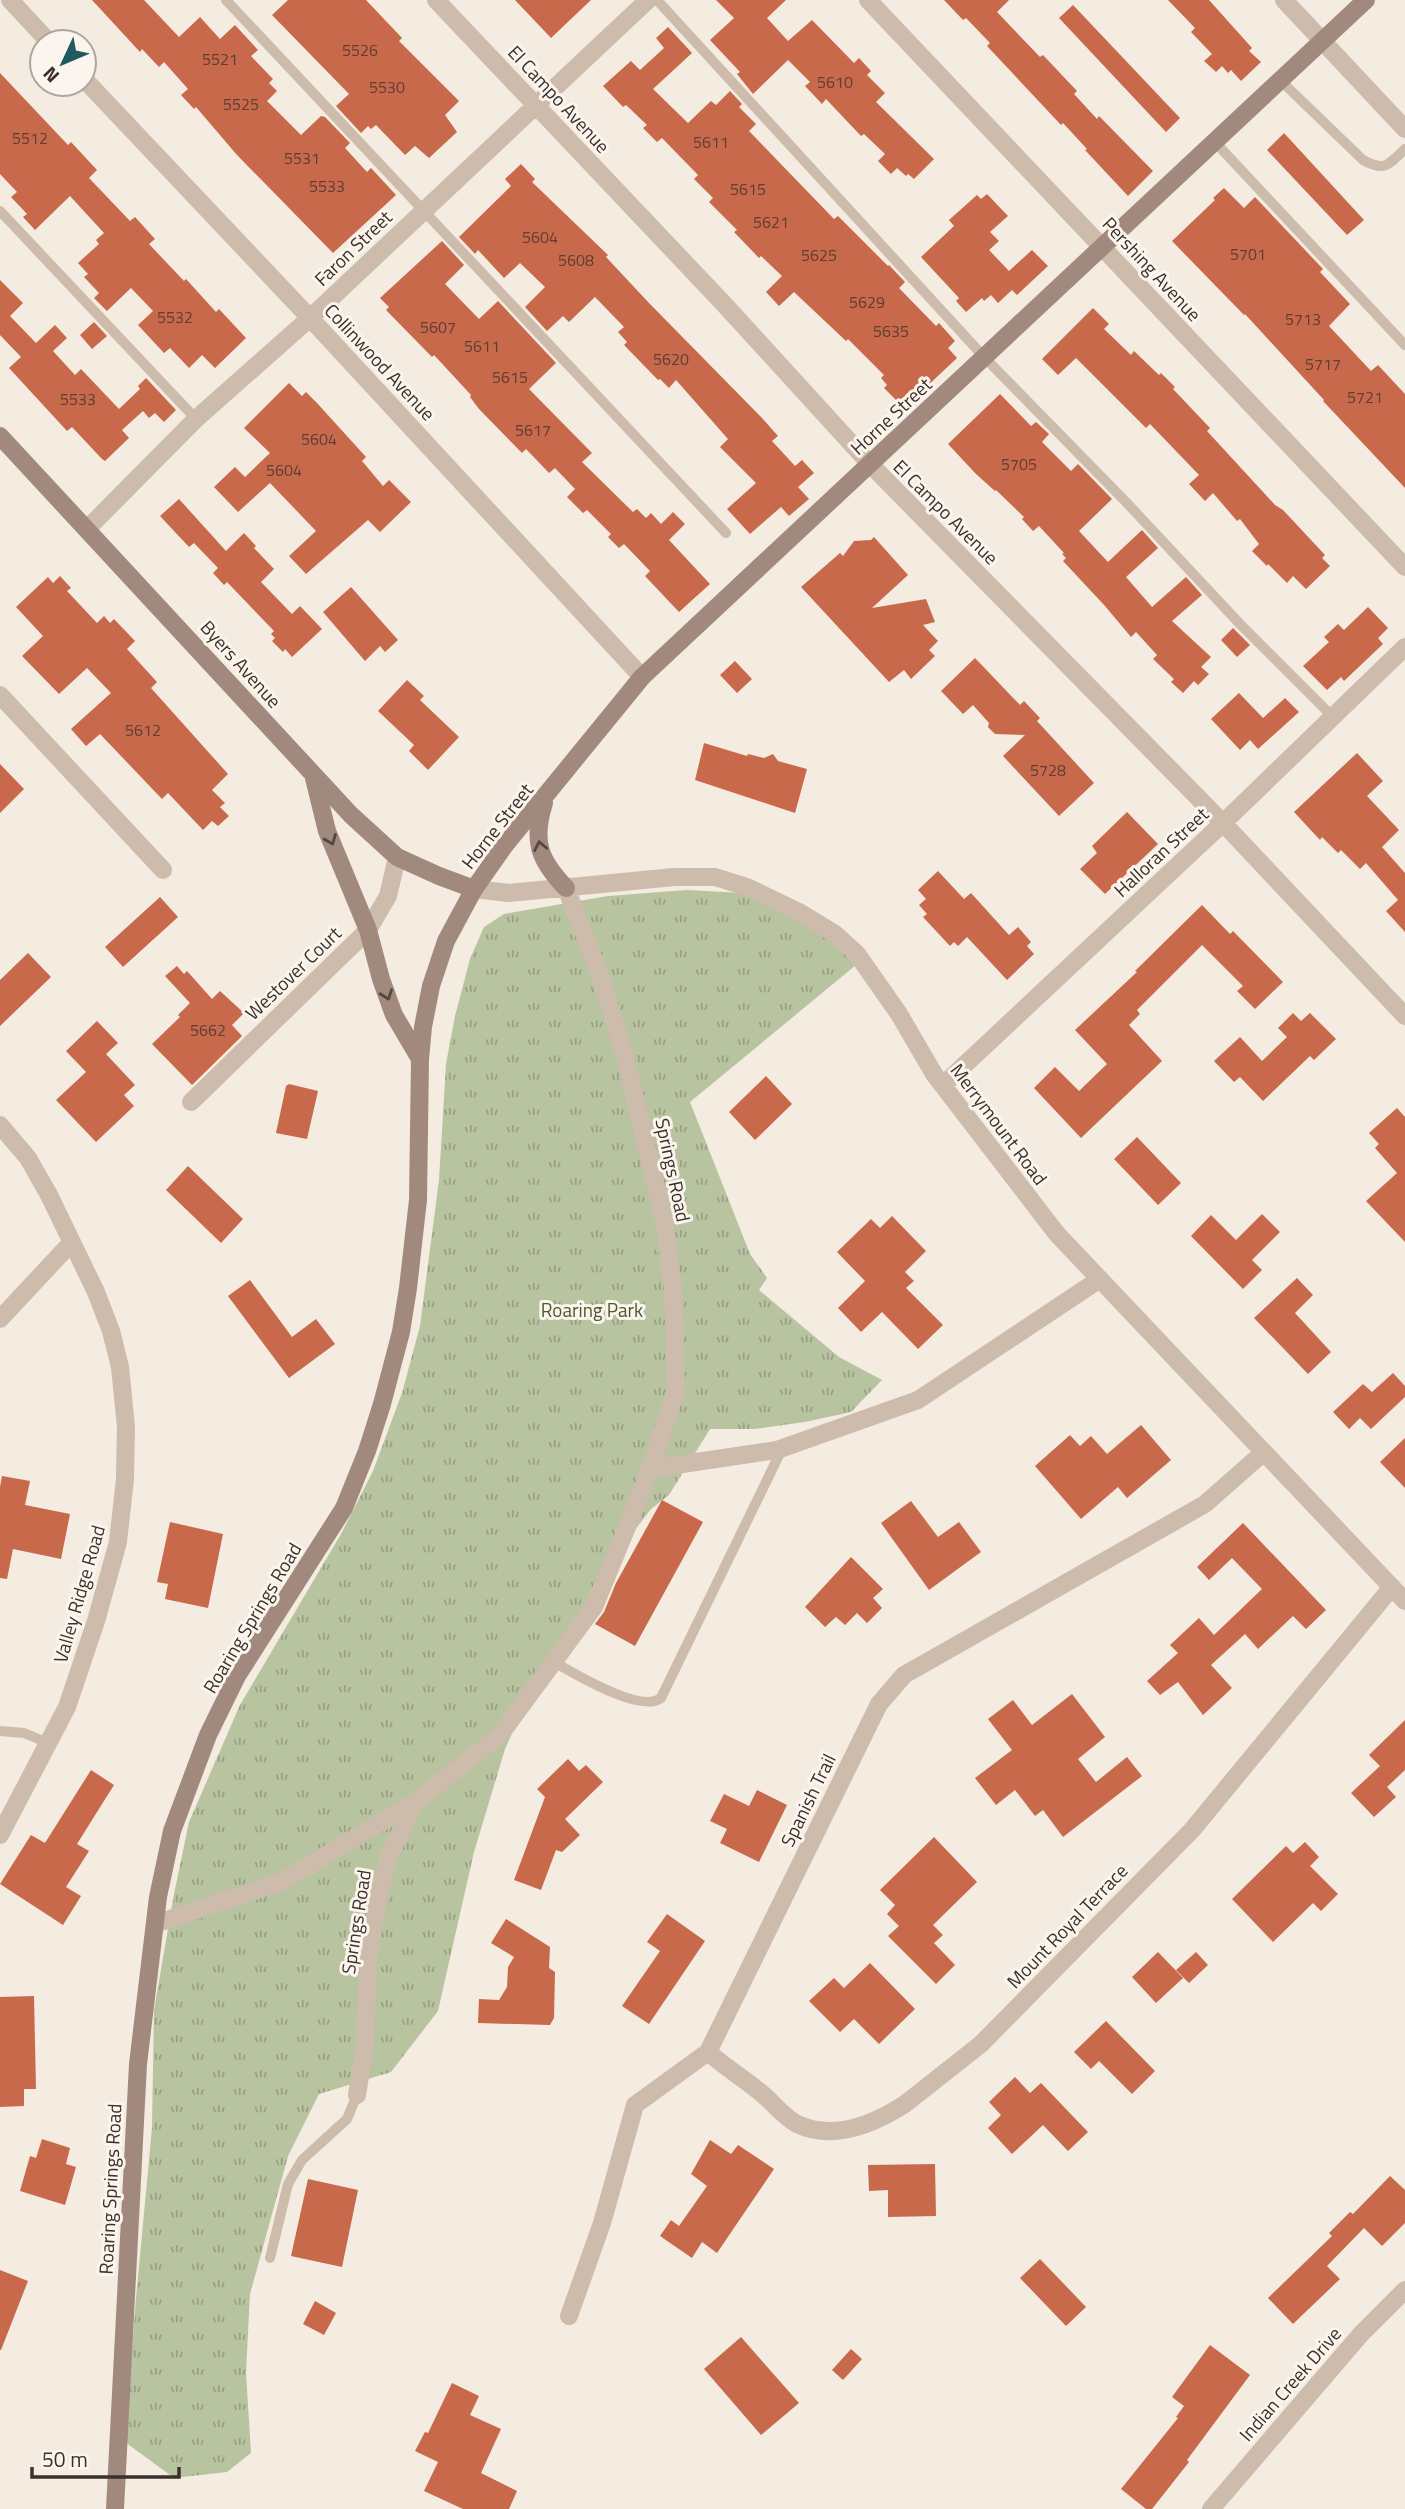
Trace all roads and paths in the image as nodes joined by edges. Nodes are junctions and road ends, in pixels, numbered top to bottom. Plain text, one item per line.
1 (10, 0) edge
2 (226, 0) edge
3 (436, 0) edge
4 (648, 0) edge
5 (657, 0) edge
6 (868, 0) edge
7 (1284, 0) edge
8 (1366, 0) edge
9 (36, 28) edge
10 (1322, 41) junction
11 (1280, 80) junction
12 (98, 94) edge
13 (535, 104) junction
14 (1405, 130) edge
15 (1214, 141) junction
16 (1405, 149) edge
17 (423, 210) junction
18 (0, 211) edge
19 (1102, 247) junction
20 (310, 318) junction
21 (1405, 345) edge
22 (984, 357) junction
23 (196, 419) junction
24 (0, 436) edge
25 (870, 464) junction
26 (88, 528) junction
27 (726, 533) dead end
28 (1405, 567) edge
29 (1405, 647) edge
30 (642, 677) junction
31 (0, 695) edge
32 (1333, 717) junction
33 (313, 775) junction
34 (546, 796) junction
35 (1223, 822) junction
36 (397, 857) junction
37 (163, 870) dead end
38 (566, 888) junction
39 (474, 889) junction
40 (368, 930) junction
41 (1405, 1016) edge
42 (420, 1059) junction
43 (943, 1085) junction
44 (191, 1102) dead end
45 (0, 1125) edge
46 (72, 1242) junction
47 (1100, 1279) junction
48 (0, 1319) edge
49 (783, 1447) junction
50 (1265, 1452) junction
51 (649, 1469) junction
52 (1392, 1587) junction
53 (1405, 1601) edge
54 (554, 1662) junction
55 (0, 1731) edge
56 (48, 1744) junction
57 (415, 1802) junction
58 (0, 1835) edge
59 (155, 1923) junction
60 (708, 2052) junction
61 (357, 2095) joint
62 (270, 2258) dead end
63 (1405, 2290) edge
64 (569, 2316) dead end
65 (115, 2509) edge
66 (1212, 2509) edge

1 - 9 street
2 - 17 lane
3 - 13 street, El Campo Avenue
4 - 13 street, Faron Street
5 - 22 lane
6 - 19 street, Pershing Avenue
7 - 10 street
8 - 10 street, Horne Street
10 - 11 street, Horne Street
10 - 14 street
11 - 15 street, Horne Street
11 - 16 lane
12 - 20 street, Collinwood Avenue
13 - 17 street, Faron Street
13 - 25 street, El Campo Avenue
15 - 19 street, Horne Street
15 - 21 lane
17 - 20 street, Faron Street
17 - 27 lane
18 - 23 lane
19 - 22 street, Horne Street
19 - 28 street, Pershing Avenue
20 - 23 street, Faron Street
20 - 30 street, Collinwood Avenue
22 - 25 street, Horne Street
22 - 32 lane
23 - 26 street, Faron Street
24 - 26 street, Byers Avenue
25 - 30 street, Horne Street
25 - 35 street, El Campo Avenue
26 - 33 street, Byers Avenue
29 - 32 street, Halloran Street
30 - 34 street, Horne Street
31 - 37 street
32 - 35 street, Halloran Street
33 - 36 street, Byers Avenue
33 -> 40 street
38 -> 34 street
34 - 39 street, Horne Street
35 - 41 street, El Campo Avenue
35 - 43 street, Halloran Street
36 - 39 street, Byers Avenue
36 - 40 street, Westover Court
38 - 39 street, Merrymount Road
38 - 43 street, Merrymount Road
38 - 51 street, Springs Road
39 - 42 street, Roaring Springs Road
40 -> 42 street
40 - 44 street, Westover Court
42 - 59 street, Roaring Springs Road
43 - 47 street, Merrymount Road
45 - 46 street, Valley Ridge Road
46 - 48 street
46 - 56 street, Valley Ridge Road
47 - 49 street
47 - 50 street, Merrymount Road
49 - 51 street
49 - 54 lane
50 - 52 street, Merrymount Road
50 - 60 street, Spanish Trail
51 - 54 street, Springs Road
52 - 53 street, Merrymount Road
52 - 60 street, Mount Royal Terrace
54 - 57 street, Springs Road
55 - 56 lane
56 - 58 street, Valley Ridge Road
57 - 59 street, Springs Road
57 - 61 street, Springs Road
59 - 65 street, Roaring Springs Road
60 - 64 street, Spanish Trail
61 - 62 lane
63 - 66 street, Indian Creek Drive

